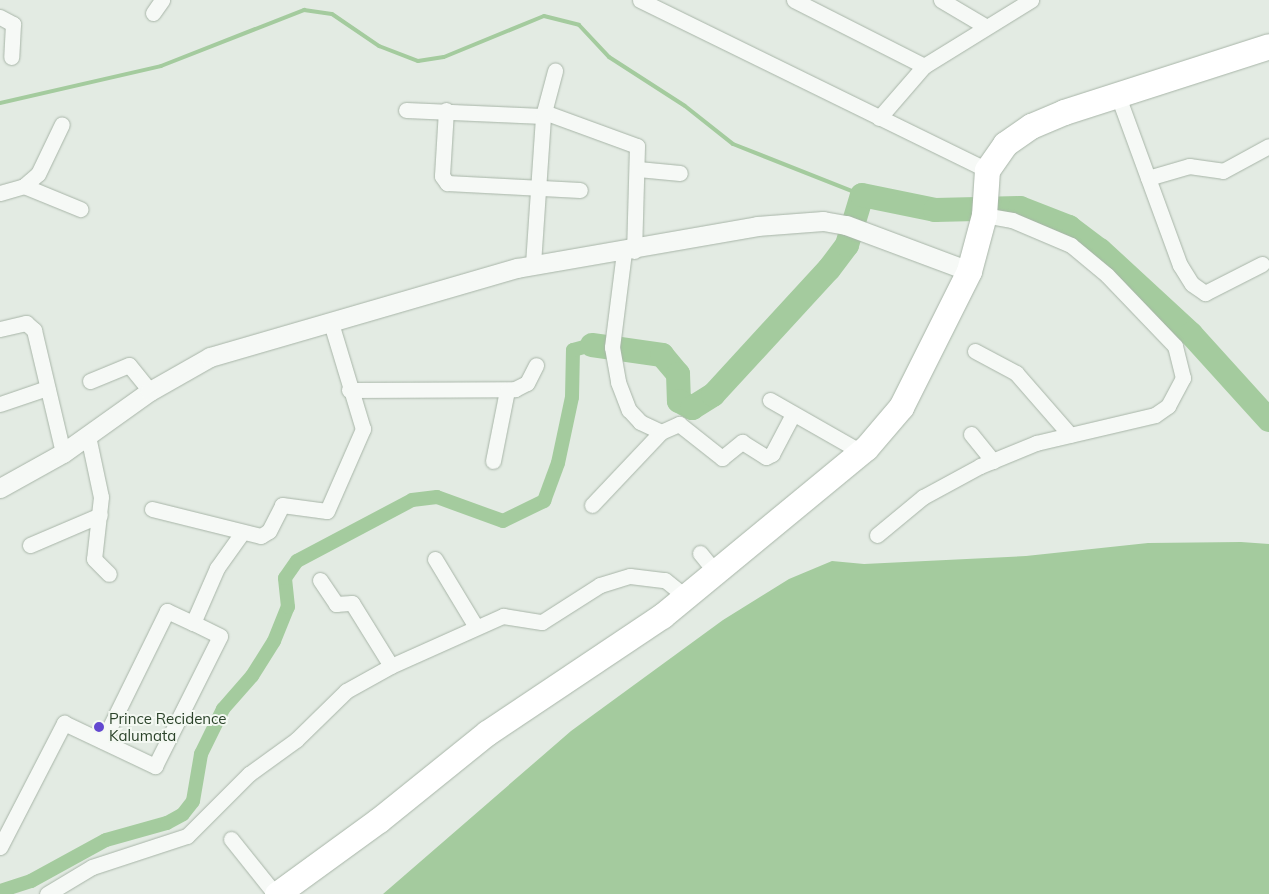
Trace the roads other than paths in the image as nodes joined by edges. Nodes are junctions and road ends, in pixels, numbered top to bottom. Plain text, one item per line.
1 (162, 0) edge
2 (640, 0) edge
3 (794, 0) edge
4 (941, 0) edge
5 (1031, 0) edge
6 (153, 13) dead end
7 (0, 17) edge
8 (985, 26) junction
9 (1269, 46) edge
10 (11, 57) dead end
11 (924, 66) junction
12 (555, 71) dead end
13 (1118, 96) junction
14 (406, 110) dead end
15 (446, 110) junction
16 (543, 114) junction
17 (879, 118) junction
18 (62, 124) dead end
19 (1269, 146) edge
20 (638, 169) junction
21 (680, 173) dead end
22 (1148, 178) junction
23 (24, 186) junction
24 (538, 189) junction
25 (580, 190) dead end
26 (0, 193) edge
27 (985, 197) junction
28 (80, 209) dead end
29 (629, 252) junction
30 (534, 264) junction
31 (1262, 264) dead end
32 (969, 271) junction
33 (331, 323) junction
34 (0, 329) edge
35 (975, 350) dead end
36 (536, 365) dead end
37 (90, 380) dead end
38 (47, 388) junction
39 (349, 390) junction
40 (507, 390) junction
41 (150, 392) junction
42 (770, 400) dead end
43 (0, 404) edge
44 (793, 414) junction
45 (662, 432) junction
46 (972, 434) dead end
47 (1070, 435) junction
48 (88, 436) junction
49 (861, 452) junction
50 (63, 453) junction
51 (493, 461) dead end
52 (993, 461) junction
53 (0, 488) edge
54 (592, 505) dead end
55 (152, 509) dead end
56 (100, 515) junction
57 (242, 533) junction
58 (877, 535) dead end
59 (30, 545) dead end
60 (700, 552) dead end
61 (435, 559) dead end
62 (716, 573) junction
63 (109, 574) dead end
64 (320, 580) dead end
65 (686, 597) junction
66 (193, 622) junction
67 (476, 626) junction
68 (391, 666) junction
69 (103, 741) junction
70 (231, 839) dead end
71 (0, 848) edge
72 (47, 894) edge
73 (276, 894) edge

1 - 6 street
2 - 17 street
3 - 11 street
4 - 8 street
5 - 8 street
7 - 10 street
8 - 11 street
9 - 13 highway
11 - 17 street
12 - 16 street
13 - 22 street
13 - 27 highway
14 - 15 street
15 - 16 street
15 - 24 street
16 - 20 street
16 - 24 street
17 - 27 street
18 - 23 street
19 - 22 street
20 - 21 street
20 - 29 street
22 - 31 street
23 - 26 street
23 - 28 street
24 - 25 street
24 - 30 street
27 - 32 highway
27 - 47 street
29 - 30 street
29 - 32 street
29 - 45 street
30 - 33 street
32 - 49 highway
33 - 39 street
33 - 41 street
34 - 38 street
35 - 47 street
36 - 40 street
37 - 41 street
38 - 43 street
38 - 50 street
39 - 40 street
39 - 57 street
40 - 51 street
41 - 48 street
42 - 44 street
44 - 45 street
44 - 49 street
45 - 54 street
46 - 52 street
47 - 52 street
48 - 50 street
48 - 56 street
49 - 62 highway
50 - 53 street
52 - 58 street
55 - 57 street
56 - 59 street
56 - 63 street
57 - 66 street
60 - 62 street
61 - 67 street
62 - 65 highway
64 - 68 street
65 - 67 street
65 - 73 highway
66 - 69 street
66 - 69 street
67 - 68 street
68 - 72 street
69 - 71 street
70 - 73 street

